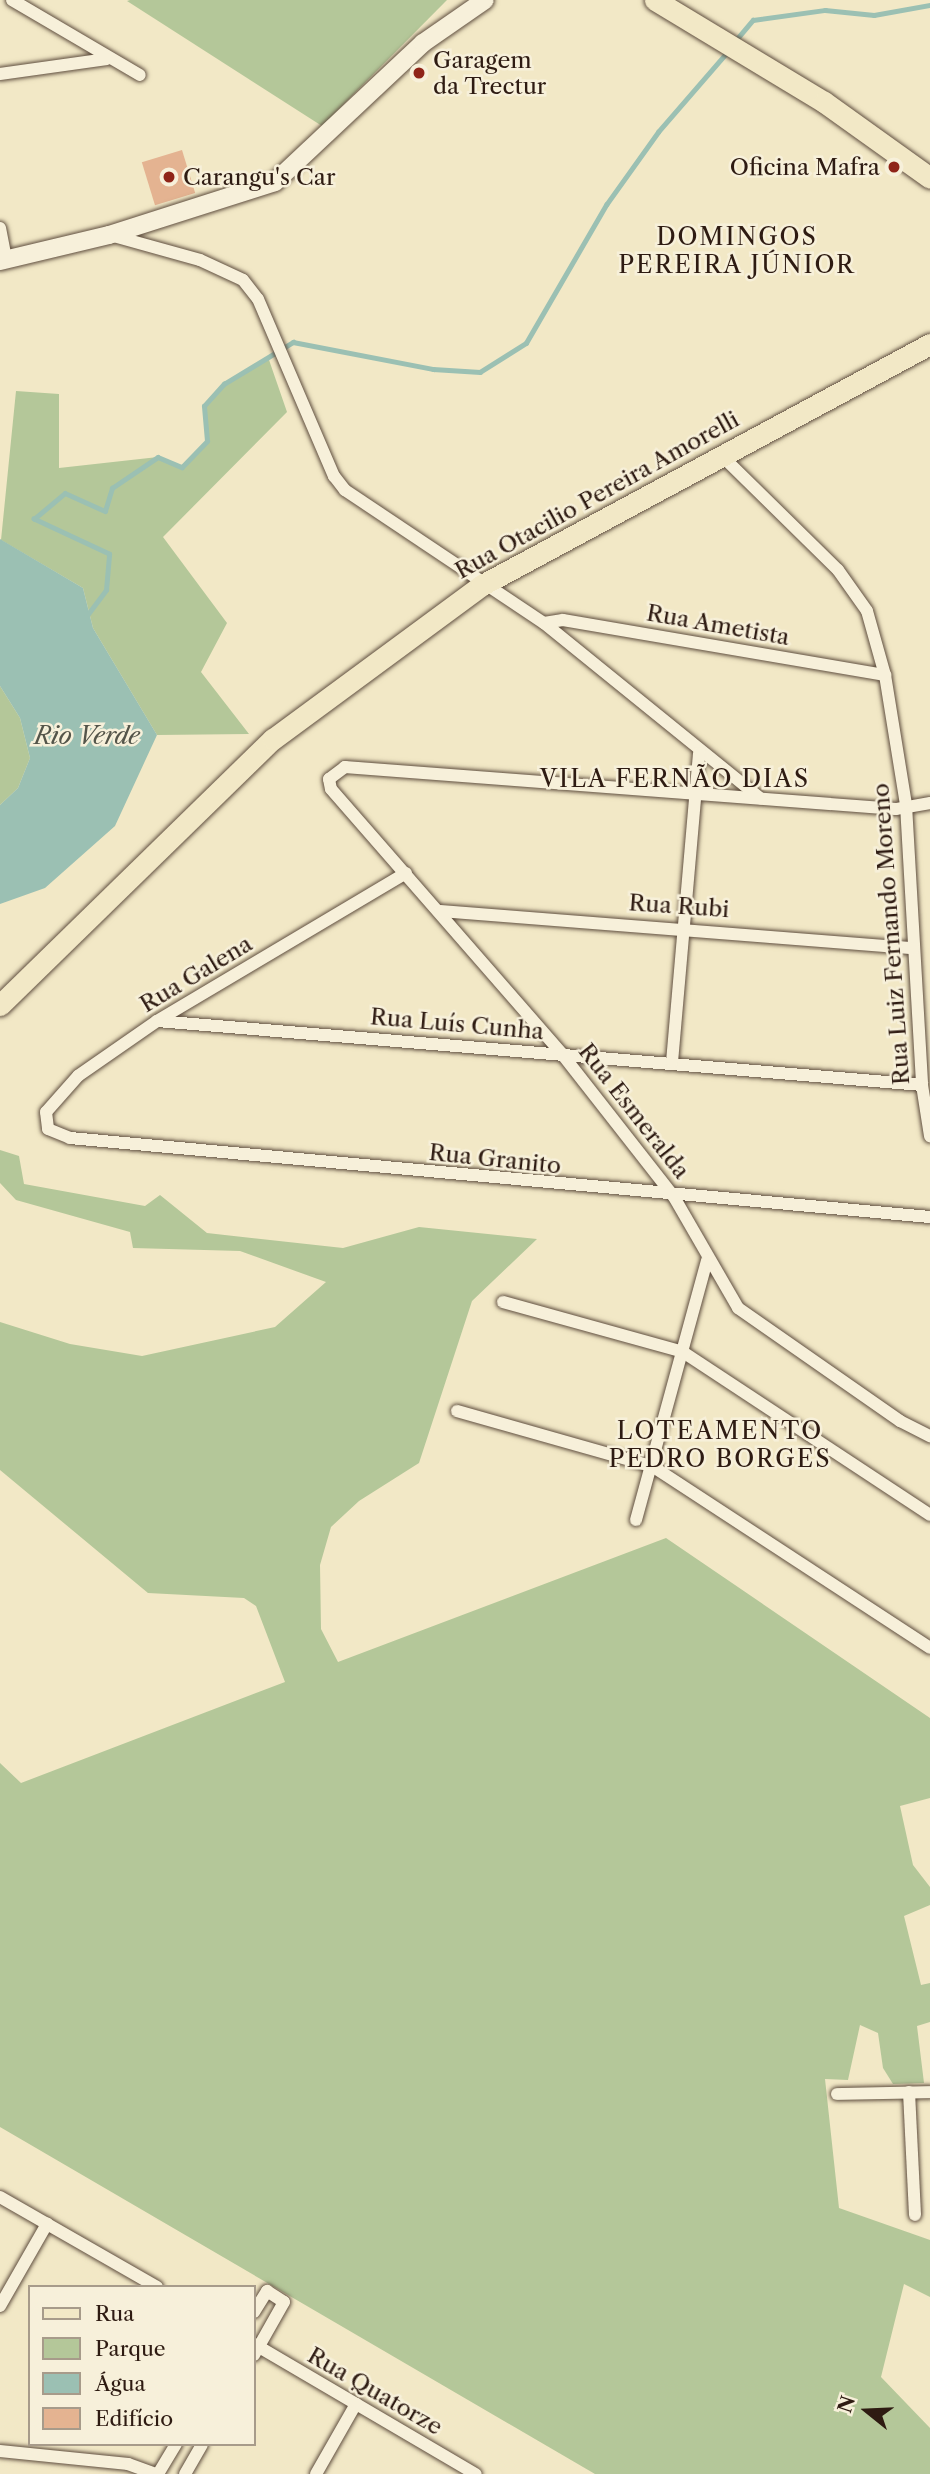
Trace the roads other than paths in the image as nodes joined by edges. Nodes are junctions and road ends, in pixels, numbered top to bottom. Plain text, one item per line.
1 (12, 0) edge
2 (485, 0) edge
3 (655, 0) edge
4 (107, 59) junction
5 (0, 74) edge
6 (140, 75) dead end
7 (930, 178) edge
8 (0, 228) edge
9 (109, 235) junction
10 (3, 260) edge
11 (930, 344) edge
12 (721, 455) junction
13 (482, 585) junction
14 (544, 623) junction
15 (885, 675) junction
16 (699, 753) junction
17 (696, 795) junction
18 (762, 800) junction
19 (930, 803) edge
20 (906, 805) junction
21 (406, 873) junction
22 (440, 911) junction
23 (684, 927) junction
24 (914, 948) junction
25 (0, 1005) edge
26 (157, 1021) junction
27 (562, 1054) junction
28 (672, 1062) junction
29 (922, 1086) junction
30 (56, 1135) joint
31 (930, 1136) edge
32 (674, 1197) junction
33 (930, 1217) edge
34 (707, 1261) junction
35 (503, 1302) dead end
36 (683, 1352) junction
37 (457, 1411) dead end
38 (930, 1436) edge
39 (652, 1466) junction
40 (930, 1515) edge
41 (636, 1520) dead end
42 (930, 1648) edge
43 (909, 2092) junction
44 (930, 2092) edge
45 (837, 2094) dead end
46 (0, 2197) edge
47 (915, 2216) dead end
48 (47, 2224) junction
49 (142, 2283) edge
50 (0, 2306) edge
51 (256, 2309) edge
52 (256, 2347) edge
53 (256, 2350) edge
54 (356, 2404) junction
55 (175, 2446) edge
56 (201, 2446) edge
57 (46, 2450) edge
58 (0, 2451) edge
59 (453, 2460) junction
60 (157, 2474) edge
61 (185, 2474) edge
62 (316, 2474) edge
63 (445, 2474) edge
64 (476, 2474) edge

1 - 4 street
2 - 9 main road
3 - 7 main road
4 - 5 street
4 - 6 street
8 - 10 street
9 - 10 main road
9 - 13 street
11 - 12 main road, Rua Otacilio Pereira Amorelli
12 - 13 main road, Rua Otacilio Pereira Amorelli
12 - 15 street, Rua Luiz Fernando Moreno
13 - 14 street
13 - 25 main road, Rua Otacilio Pereira Amorelli
14 - 15 street, Rua Ametista
14 - 16 street
15 - 20 street, Rua Luiz Fernando Moreno
16 - 17 street
16 - 18 street
17 - 18 street
17 - 21 street, Rua Esmeralda
17 - 23 street
18 - 20 street
19 - 20 street
20 - 24 street, Rua Luiz Fernando Moreno
21 - 22 street, Rua Esmeralda
21 - 26 street, Rua Galena
22 - 23 street, Rua Rubi
22 - 27 street, Rua Esmeralda
23 - 24 street, Rua Rubi
23 - 28 street
24 - 29 street, Rua Luiz Fernando Moreno
26 - 27 street, Rua Luís Cunha
26 - 30 street, Rua Galena
27 - 28 street, Rua Luís Cunha
27 - 32 street, Rua Esmeralda
28 - 29 street, Rua Luís Cunha
29 - 31 street, Rua Luiz Fernando Moreno
30 - 32 street, Rua Granito
32 - 33 street, Rua Granito
32 - 34 street, Rua Esmeralda
34 - 36 street
34 - 38 street, Rua Esmeralda
35 - 36 street
36 - 39 street
36 - 40 street
37 - 39 street
39 - 41 street
39 - 42 street
43 - 44 street
43 - 45 street
43 - 47 street
46 - 48 street
48 - 49 street
48 - 50 street
51 - 52 street
53 - 54 street, Rua Quatorze
54 - 59 street, Rua Quatorze
54 - 62 street
55 - 60 street
56 - 61 street
57 - 58 street
57 - 60 street
59 - 63 street
59 - 64 street, Rua Quatorze

